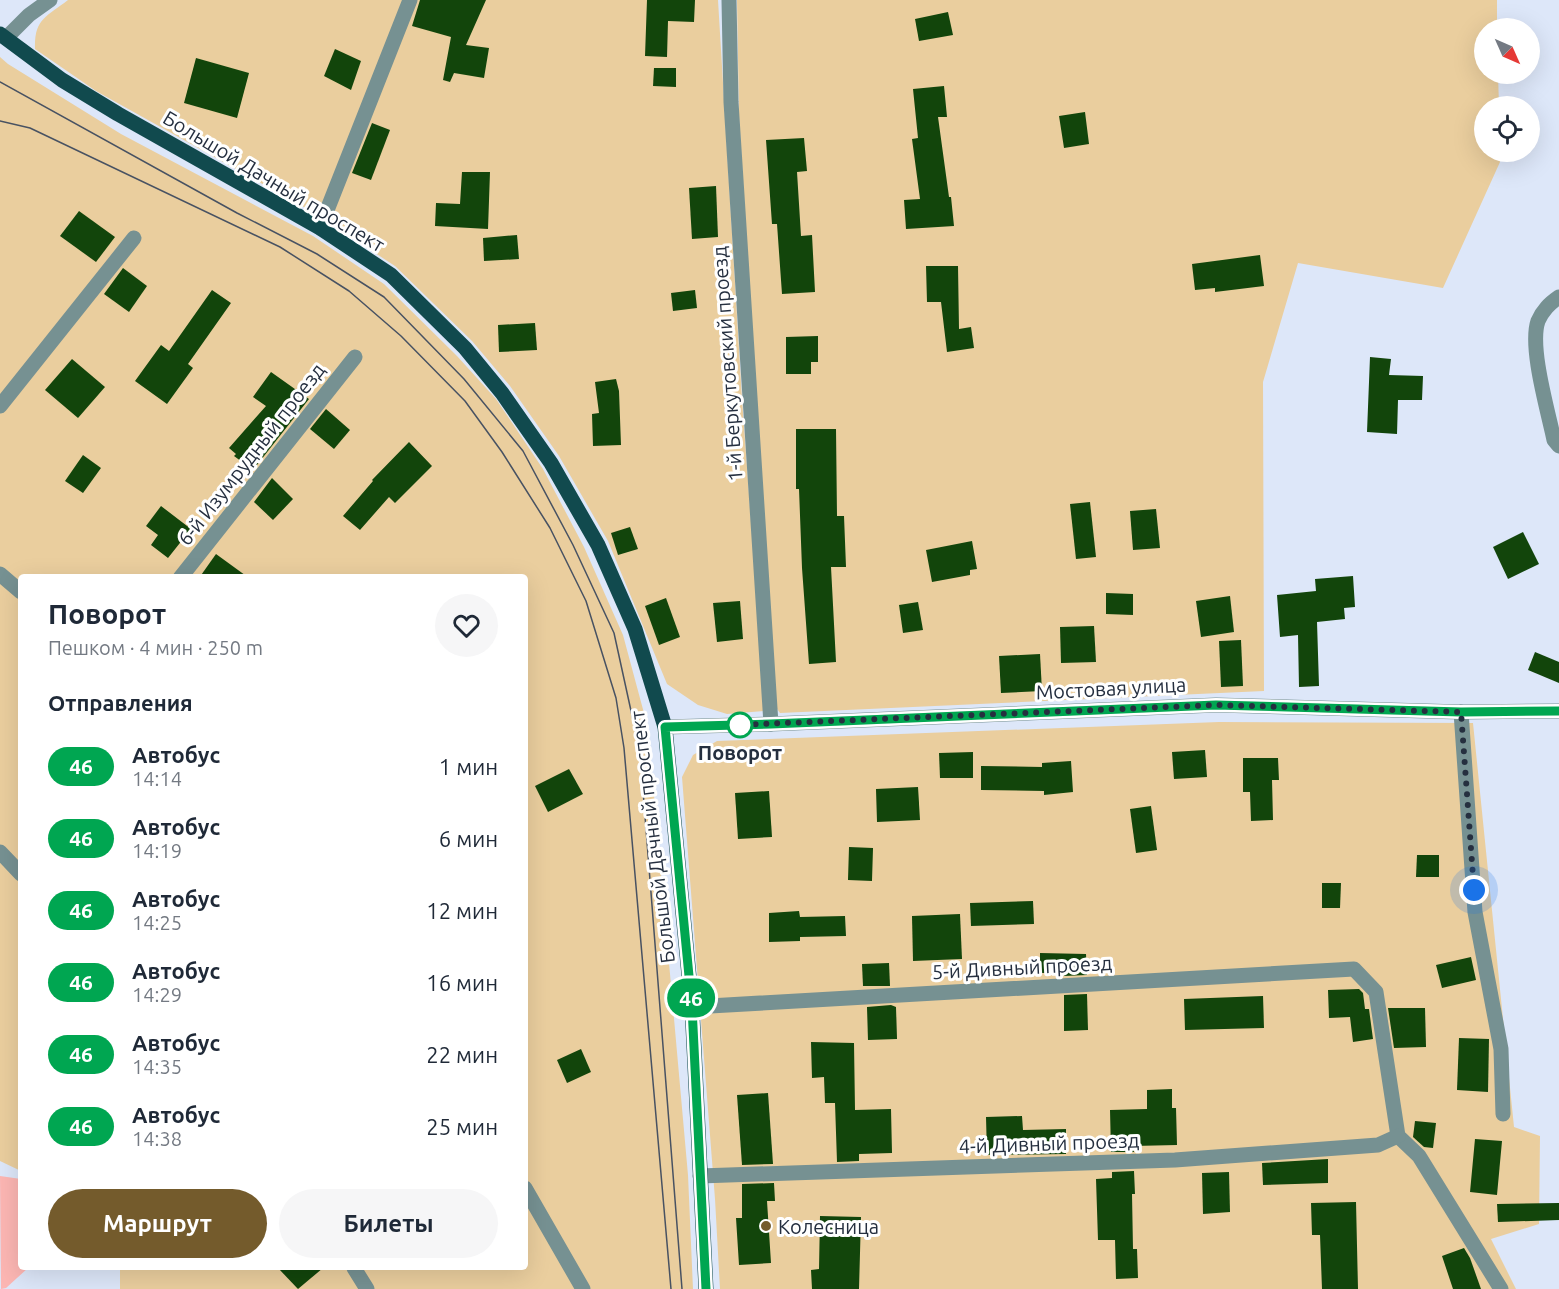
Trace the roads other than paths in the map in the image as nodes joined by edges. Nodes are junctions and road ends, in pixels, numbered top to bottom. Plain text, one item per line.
1 (50, 0) edge
2 (410, 0) edge
3 (729, 0) edge
4 (3, 36) edge
5 (320, 228) junction
6 (134, 238) dead end
7 (1559, 297) edge
8 (356, 357) dead end
9 (0, 406) edge
10 (1559, 446) edge
11 (0, 574) edge
12 (183, 574) edge
13 (18, 589) edge
14 (1559, 711) edge
15 (1461, 712) junction
16 (771, 724) junction
17 (665, 727) junction
18 (0, 852) edge
19 (18, 871) edge
20 (692, 1007) junction
21 (1503, 1114) dead end
22 (1398, 1136) junction
23 (700, 1176) junction
24 (528, 1193) edge
25 (355, 1270) edge
26 (367, 1289) edge
27 (583, 1289) edge
28 (706, 1289) edge
29 (1501, 1289) edge

1 - 4 street
2 - 5 street
3 - 16 street, 1-й Беркутовский проезд
4 - 5 main road, Большой Дачный проспект
5 - 17 main road, Большой Дачный проспект
6 - 9 street
7 - 10 street
8 - 12 street, 6-й Изумрудный проезд
11 - 13 street
14 - 15 street, Мостовая улица
15 - 16 street, Мостовая улица
15 - 21 street
16 - 17 street, Мостовая улица
17 - 20 main road, Большой Дачный проспект
18 - 19 street
20 - 22 street, 5-й Дивный проезд
20 - 23 main road, Большой Дачный проспект
22 - 23 street, 4-й Дивный проезд
22 - 29 street
23 - 28 main road, Большой Дачный проспект
24 - 27 street
25 - 26 street

